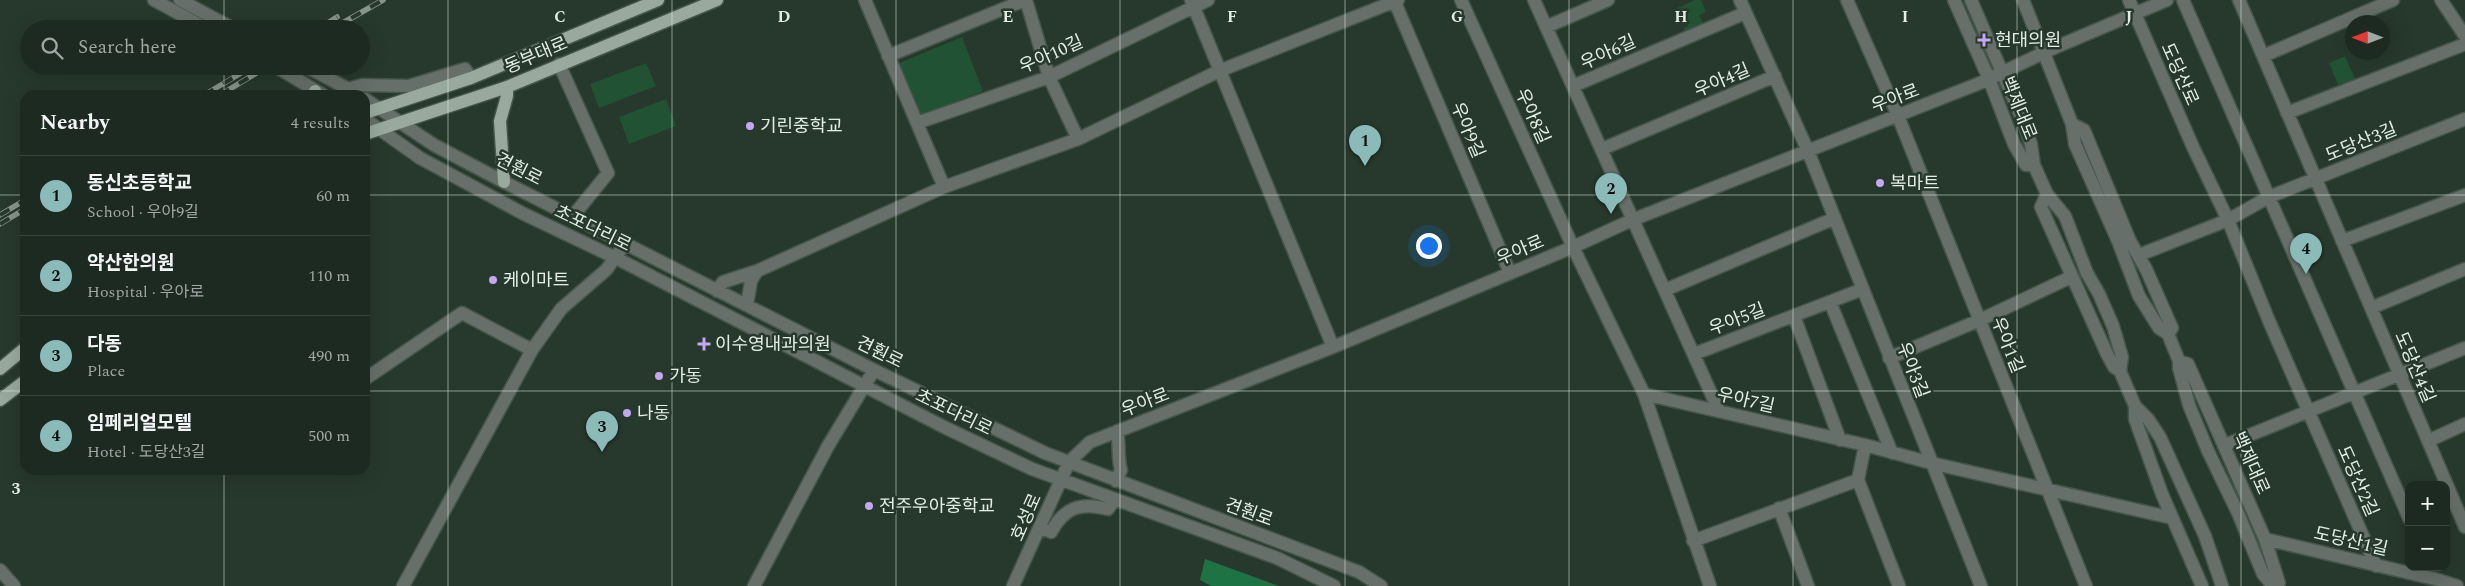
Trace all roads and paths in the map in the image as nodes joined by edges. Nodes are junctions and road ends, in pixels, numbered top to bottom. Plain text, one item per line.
1 (154, 0) edge
2 (180, 0) edge
3 (658, 0) edge
4 (717, 0) edge
5 (865, 0) edge
6 (1025, 0) edge
7 (1208, 0) edge
8 (1396, 0) edge
9 (1461, 0) edge
10 (1534, 0) edge
11 (1608, 0) edge
12 (1740, 0) edge
13 (1847, 0) edge
14 (1954, 0) edge
15 (1971, 0) edge
16 (2023, 0) edge
17 (2129, 0) edge
18 (2167, 0) edge
19 (2184, 0) edge
20 (2239, 0) edge
21 (2393, 0) edge
22 (2441, 0) edge
23 (1192, 3) edge
24 (1745, 13) junction
25 (2135, 14) junction
26 (190, 20) edge
27 (217, 20) edge
28 (2461, 22) edge
29 (1546, 27) junction
30 (2465, 36) edge
31 (2465, 44) edge
32 (2044, 52) junction
33 (888, 56) junction
34 (2263, 56) junction
35 (559, 64) junction
36 (1219, 71) junction
37 (2003, 72) junction
38 (289, 75) edge
39 (322, 75) edge
40 (1775, 76) junction
41 (1049, 77) junction
42 (471, 78) junction
43 (1989, 79) junction
44 (1573, 86) junction
45 (507, 87) junction
46 (312, 90) edge
47 (349, 90) edge
48 (356, 90) edge
49 (370, 102) edge
50 (382, 109) junction
51 (370, 112) edge
52 (2287, 114) junction
53 (1898, 116) junction
54 (2465, 119) edge
55 (400, 122) junction
56 (370, 123) edge
57 (917, 123) junction
58 (2072, 124) junction
59 (379, 129) junction
60 (370, 132) edge
61 (1078, 139) junction
62 (1602, 149) junction
63 (1808, 151) junction
64 (2034, 165) junction
65 (2315, 179) junction
66 (504, 182) junction
67 (944, 187) junction
68 (2047, 194) junction
69 (2465, 194) edge
70 (2269, 197) junction
71 (573, 216) junction
72 (1834, 218) junction
73 (1632, 220) junction
74 (2228, 220) junction
75 (2342, 241) junction
76 (624, 243) junction
77 (1574, 247) junction
78 (2139, 255) junction
79 (616, 258) junction
80 (2465, 269) edge
81 (757, 271) junction
82 (1510, 273) junction
83 (2071, 276) junction
84 (1863, 289) junction
85 (1666, 290) junction
86 (717, 291) junction
87 (1830, 302) junction
88 (747, 304) junction
89 (2371, 308) junction
90 (1794, 316) junction
91 (1980, 320) junction
92 (2168, 334) junction
93 (1333, 347) junction
94 (2465, 348) edge
95 (532, 350) junction
96 (20, 352) edge
97 (1694, 354) junction
98 (1890, 358) junction
99 (2179, 361) junction
100 (0, 369) edge
101 (874, 370) junction
102 (2120, 371) junction
103 (2399, 374) junction
104 (370, 376) edge
105 (20, 384) edge
106 (864, 386) junction
107 (2354, 392) junction
108 (1644, 394) junction
109 (0, 400) edge
110 (2135, 406) junction
111 (1719, 411) junction
112 (2308, 411) junction
113 (2465, 424) edge
114 (1117, 431) junction
115 (1840, 440) junction
116 (2428, 441) junction
117 (2225, 445) junction
118 (1865, 446) junction
119 (1892, 453) junction
120 (1069, 462) junction
121 (1931, 463) junction
122 (1061, 480) junction
123 (1116, 480) junction
124 (1858, 480) junction
125 (2047, 488) junction
126 (2465, 493) edge
127 (2453, 498) junction
128 (1114, 500) junction
129 (1779, 508) junction
130 (2405, 509) edge
131 (2172, 518) junction
132 (2465, 527) edge
133 (1041, 528) junction
134 (2265, 539) junction
135 (1693, 541) junction
136 (2376, 566) junction
137 (0, 570) edge
138 (2432, 573) edge
139 (14, 586) edge
140 (403, 586) edge
141 (754, 586) edge
142 (1013, 586) edge
143 (1334, 586) edge
144 (1381, 586) edge
145 (1710, 586) edge
146 (1808, 586) edge
147 (1899, 586) edge
148 (1981, 586) edge
149 (2086, 586) edge
150 (2202, 586) edge
151 (2222, 586) edge
152 (2273, 586) edge
153 (2277, 586) edge
154 (2457, 586) edge

1 - 26 street
2 - 27 street
3 - 42 main road, 동부대로
4 - 35 main road, 동부대로
5 - 33 street
6 - 33 street
6 - 41 street
7 - 23 street, 우아10길
8 - 36 street, 우아9길
8 - 82 street, 우아9길
9 - 77 street, 우아8길
10 - 29 street, 우아6길
11 - 29 street
12 - 24 street, 우아4길
13 - 53 street, 우아1길
14 - 43 street, 백제대로
15 - 37 street, 백제대로
16 - 32 street, 백제대로
17 - 25 street, 도당산로
18 - 25 street
19 - 70 street
20 - 34 street, 도당산4길
21 - 34 street
22 - 28 street
23 - 36 street
23 - 41 street, 우아10길
24 - 40 street, 우아4길
24 - 44 street, 우아6길
25 - 32 street
25 - 74 street, 도당산로
28 - 30 street
29 - 44 street, 우아6길
31 - 52 street
32 - 37 street, 우아로
32 - 58 street, 백제대로
33 - 57 street
34 - 52 street, 도당산4길
35 - 45 main road, 동부대로
35 - 71 street
36 - 61 street
36 - 93 street
37 - 43 street, 우아로
37 - 64 street, 백제대로
38 - 46 street
39 - 47 street
40 - 62 street, 우아4길
40 - 63 street, 우아4길
41 - 57 street, 우아10길
41 - 61 street
42 - 48 street
42 - 50 main road, 동부대로
43 - 53 street, 우아로
43 - 64 street, 백제대로
44 - 62 street, 우아6길
45 - 55 main road, 동부대로
45 - 66 main road
49 - 50 street
50 - 51 main road, 동부대로
50 - 55 street, 견훤로
52 - 65 street, 도당산4길
53 - 63 street, 우아로
53 - 91 street, 우아1길
54 - 65 street, 도당산3길
55 - 59 main road, 동부대로
55 - 66 street, 견훤로
56 - 59 street, 초포다리로
57 - 67 street
58 - 78 street, 백제대로
58 - 92 street, 백제대로
59 - 60 main road, 동부대로
59 - 79 street, 초포다리로
61 - 67 street
62 - 73 street, 우아6길
63 - 72 street, 우아3길
63 - 73 street, 우아로
64 - 68 street, 백제대로
65 - 70 street, 도당산3길
65 - 75 street, 도당산4길
66 - 71 street, 견훤로
67 - 81 street
68 - 83 street, 백제대로
68 - 102 street, 백제대로
69 - 75 street
70 - 74 street, 도당산3길
70 - 107 street
71 - 76 street, 견훤로
72 - 84 street, 우아3길
72 - 85 street
73 - 77 street, 우아로
73 - 85 street, 우아5길
74 - 78 street, 도당산3길
74 - 112 street, 도당산2길
75 - 89 street, 도당산4길
76 - 79 street
76 - 86 street, 견훤로
77 - 82 street, 우아로
77 - 108 street
78 - 92 street, 백제대로
79 - 95 street
79 - 106 street, 초포다리로
80 - 89 street
81 - 86 street
81 - 88 street
82 - 93 street, 우아로
83 - 91 street
83 - 102 street, 백제대로
84 - 87 street
84 - 98 street, 우아3길
85 - 97 street, 우아5길
86 - 88 street, 견훤로
87 - 90 street
87 - 119 street
88 - 101 street, 견훤로
89 - 103 street, 도당산4길
90 - 97 street, 우아5길
90 - 115 street
91 - 98 street
91 - 125 street, 우아1길
92 - 99 street, 백제대로
93 - 114 street, 우아로
94 - 103 street
95 - 104 street
95 - 140 street
96 - 100 main road
97 - 111 street, 우아5길
98 - 121 street, 우아3길
99 - 117 street, 백제대로
99 - 152 street, 백제대로
101 - 106 street
101 - 120 street, 견훤로
102 - 110 street, 백제대로
103 - 107 street
103 - 116 street, 도당산4길
105 - 109 main road
106 - 122 street, 초포다리로
106 - 141 street
107 - 112 street
107 - 130 street
108 - 111 street, 우아7길
108 - 135 street
110 - 131 street, 백제대로
110 - 151 street, 백제대로
111 - 115 street, 우아7길
112 - 117 street
112 - 136 street, 도당산2길
113 - 116 street
114 - 120 street, 우아로
114 - 123 street
115 - 118 street, 우아7길
116 - 127 street, 도당산4길
117 - 134 street, 백제대로
118 - 119 street
118 - 124 street
119 - 121 street
120 - 122 street, 호성로
120 - 123 street, 견훤로
121 - 125 street
121 - 148 street, 우아3길
122 - 128 street, 초포다리로
122 - 133 street, 호성로
123 - 144 street, 견훤로
124 - 129 street
124 - 147 street
125 - 131 street
125 - 149 street, 우아1길
126 - 127 street
127 - 132 street, 도당산4길
128 - 133 street
128 - 143 street, 초포다리로
129 - 135 street
129 - 146 street
131 - 150 street, 백제대로
133 - 142 street, 호성로
134 - 136 street, 도당산1길
134 - 153 street, 백제대로
135 - 145 street
136 - 138 street, 도당산1길
137 - 139 street
138 - 154 street, 도당산1길

